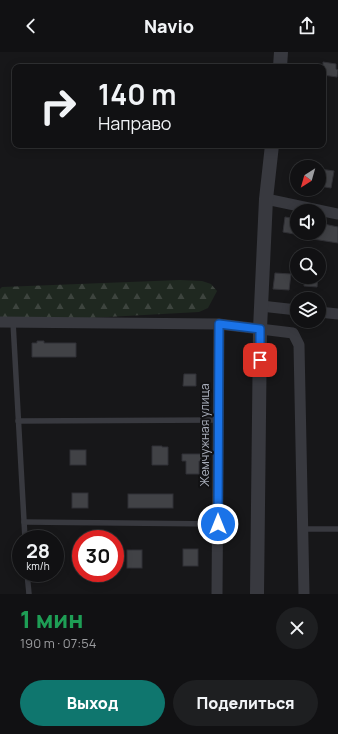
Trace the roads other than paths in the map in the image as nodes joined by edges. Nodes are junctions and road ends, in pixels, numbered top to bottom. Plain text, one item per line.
1 (282, 52) edge
2 (280, 64) edge
3 (272, 148) edge
4 (266, 199) junction
5 (338, 214) edge
6 (261, 306) junction
7 (290, 309) edge
8 (326, 313) edge
9 (338, 314) edge
10 (13, 321) junction
11 (0, 322) edge
12 (219, 324) junction
13 (260, 329) junction
14 (218, 420) junction
15 (18, 421) junction
16 (24, 522) junction
17 (218, 524) junction
18 (302, 529) junction
19 (338, 529) edge
20 (24, 530) edge
21 (28, 582) edge
22 (29, 594) edge
23 (217, 594) edge
24 (257, 594) edge
25 (304, 594) edge

1 - 2 street
3 - 4 street
4 - 5 street
4 - 6 street
6 - 7 street
6 - 13 street
8 - 9 street
10 - 11 street
10 - 12 street
10 - 15 lane
12 - 13 street
12 - 14 street, Жемчужная улица
13 - 18 street
13 - 24 street
14 - 15 lane
14 - 17 street, Жемчужная улица
15 - 16 lane
16 - 17 lane
16 - 20 lane
17 - 23 street, Жемчужная улица
18 - 19 lane
18 - 25 street
21 - 22 lane

